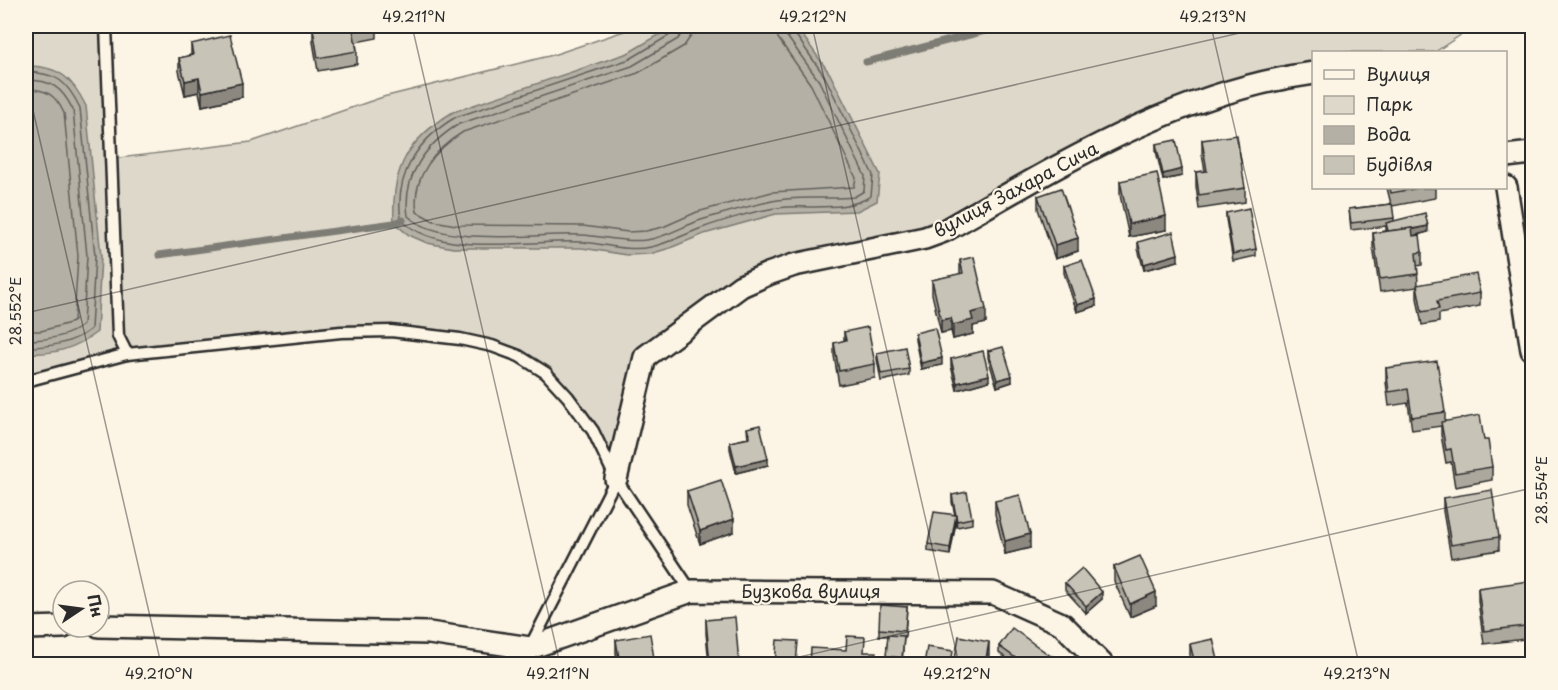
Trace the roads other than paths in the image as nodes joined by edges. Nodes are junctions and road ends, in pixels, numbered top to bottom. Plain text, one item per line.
1 (106, 26) edge
2 (1312, 73) edge
3 (1533, 153) edge
4 (1507, 156) edge
5 (1506, 189) edge
6 (1533, 350) edge
7 (127, 354) junction
8 (26, 381) edge
9 (616, 479) junction
10 (691, 591) junction
11 (111, 626) edge
12 (51, 627) edge
13 (26, 628) edge
14 (530, 648) junction
15 (513, 664) edge
16 (1102, 664) edge

1 - 7 lane
2 - 9 street, вулиця Захара Сича
3 - 4 street
5 - 6 street
7 - 8 lane
7 - 9 lane
9 - 10 lane
9 - 14 lane
10 - 14 street, Бузкова вулиця
10 - 16 street, Бузкова вулиця
11 - 14 street
12 - 13 street
14 - 15 street, Бузкова вулиця

